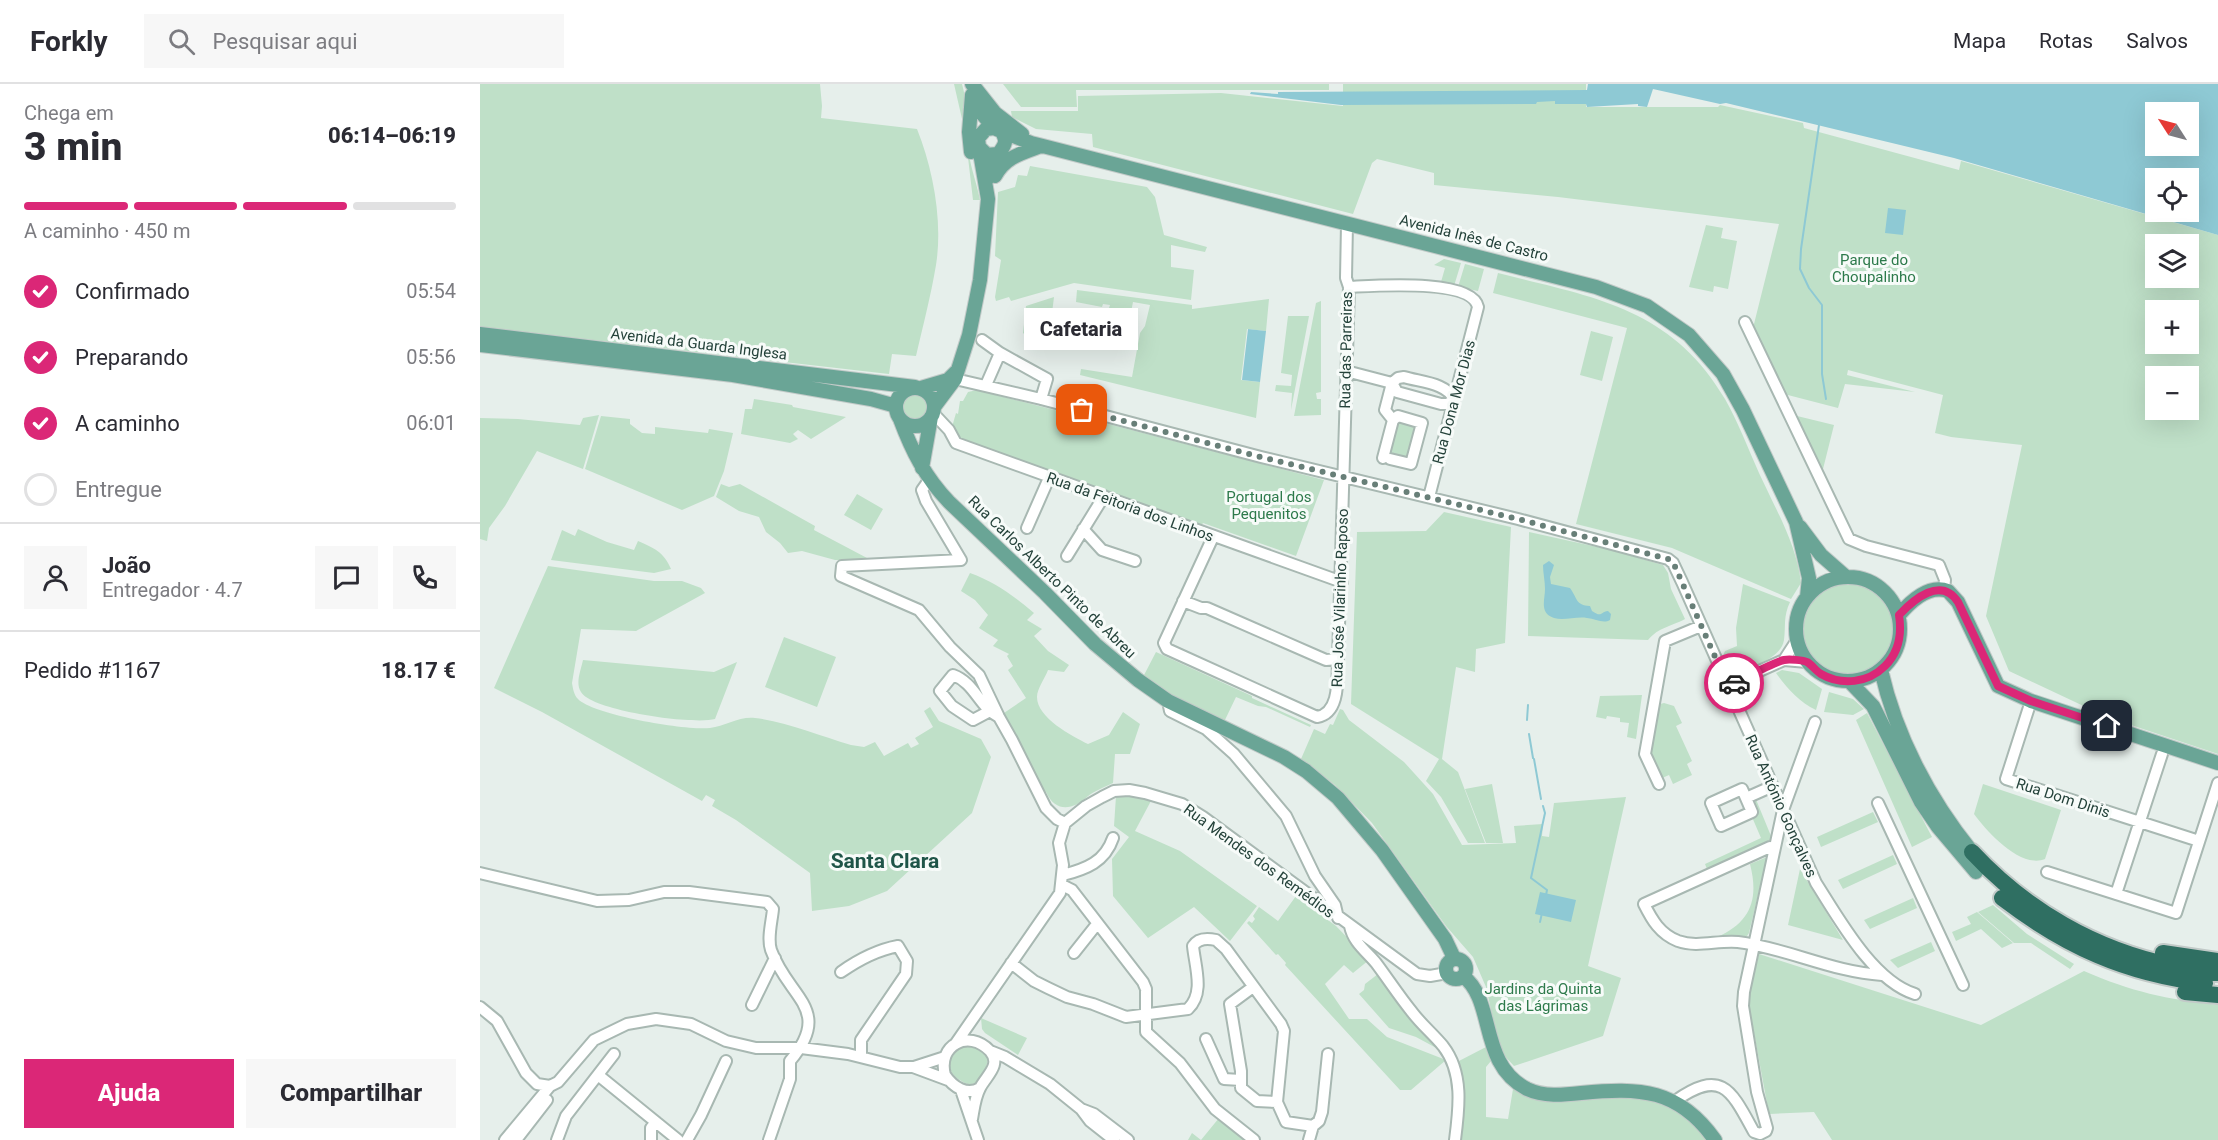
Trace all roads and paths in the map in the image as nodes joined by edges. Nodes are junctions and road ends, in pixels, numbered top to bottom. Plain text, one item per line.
1 (971, 88) edge
2 (979, 111) junction
3 (998, 129) junction
4 (979, 141) junction
5 (1036, 145) junction
6 (1001, 151) junction
7 (986, 181) junction
8 (988, 199) junction
9 (1347, 224) junction
10 (1349, 287) junction
11 (1744, 322) dead end
12 (480, 334) edge
13 (982, 340) dead end
14 (480, 345) edge
15 (1000, 353) junction
16 (1346, 371) junction
17 (957, 375) junction
18 (1392, 383) junction
19 (986, 385) junction
20 (918, 388) junction
21 (1041, 399) junction
22 (1454, 400) junction
23 (898, 412) junction
24 (933, 412) junction
25 (1394, 420) junction
26 (925, 474) junction
27 (1344, 477) junction
28 (1048, 478) junction
29 (1104, 496) junction
30 (1429, 496) junction
31 (1796, 522) junction
32 (1027, 528) dead end
33 (1083, 530) junction
34 (1213, 537) junction
35 (1067, 556) dead end
36 (1135, 561) dead end
37 (1845, 576) junction
38 (1342, 582) junction
39 (1944, 590) junction
40 (1807, 597) junction
41 (1891, 597) junction
42 (1913, 600) junction
43 (1183, 601) junction
44 (1899, 615) junction
45 (1701, 626) junction
46 (1797, 640) junction
47 (1338, 659) junction
48 (1784, 660) junction
49 (1807, 662) junction
50 (1881, 670) junction
51 (1850, 682) junction
52 (1728, 686) junction
53 (2025, 698) junction
54 (1168, 701) junction
55 (988, 711) junction
56 (999, 717) junction
57 (1815, 722) dead end
58 (2162, 754) dead end
59 (2218, 764) edge
60 (2218, 783) edge
61 (1659, 784) dead end
62 (1773, 786) junction
63 (1746, 798) dead end
64 (1878, 803) dead end
65 (1783, 810) junction
66 (2140, 822) junction
67 (1065, 823) junction
68 (1113, 838) dead end
69 (2199, 842) junction
70 (1770, 847) dead end
71 (1972, 852) joint
72 (1976, 872) joint
73 (2047, 872) dead end
74 (480, 873) edge
75 (1063, 880) junction
76 (2116, 894) junction
77 (2000, 896) junction
78 (1338, 918) junction
79 (1097, 924) junction
80 (1350, 926) junction
81 (1754, 945) junction
82 (1074, 953) dead end
83 (775, 958) junction
84 (1454, 958) junction
85 (1011, 963) junction
86 (2217, 965) edge
87 (841, 972) dead end
88 (1447, 973) junction
89 (1882, 975) junction
90 (1463, 976) junction
91 (2218, 984) edge
92 (1963, 985) dead end
93 (1253, 987) junction
94 (1915, 994) dead end
95 (2218, 995) edge
96 (752, 1005) dead end
97 (480, 1007) edge
98 (1145, 1015) junction
99 (973, 1017) junction
100 (1206, 1040) dead end
101 (976, 1041) junction
102 (956, 1043) junction
103 (801, 1048) junction
104 (990, 1051) junction
105 (614, 1054) dead end
106 (1328, 1054) dead end
107 (861, 1056) junction
108 (945, 1057) junction
109 (726, 1061) dead end
110 (1017, 1065) junction
111 (914, 1068) junction
112 (993, 1070) junction
113 (598, 1075) junction
114 (948, 1080) junction
115 (554, 1084) junction
116 (1241, 1084) junction
117 (980, 1088) junction
118 (962, 1090) junction
119 (1676, 1101) junction
120 (1277, 1102) junction
121 (972, 1119) junction
122 (656, 1122) junction
123 (1313, 1126) junction
124 (516, 1137) edge
125 (1119, 1138) edge
126 (557, 1140) edge
127 (651, 1140) edge
128 (678, 1140) edge
129 (687, 1140) edge
130 (769, 1140) edge
131 (978, 1140) edge
132 (1254, 1140) edge
133 (1309, 1140) edge
134 (1455, 1140) edge
135 (1715, 1140) edge

1 - 2 main road
1 - 5 main road
1 - 7 main road
2 - 3 main road
2 - 4 main road
3 - 4 main road
3 - 5 main road, Avenida Inês de Castro
3 - 6 main road
4 - 6 main road
4 - 7 main road
5 - 6 main road, Avenida Inês de Castro
5 - 8 main road
5 - 9 main road, Avenida Inês de Castro
6 - 7 main road
7 - 8 main road
8 - 17 main road
9 - 10 street, Rua das Parreiras
9 - 31 main road, Avenida Inês de Castro
10 - 16 street, Rua das Parreiras
10 - 22 street, Rua Dona Mor Dias
11 - 39 street
12 - 20 main road, Avenida da Guarda Inglesa
13 - 15 street
14 - 23 main road, Avenida da Guarda Inglesa
15 - 19 street
15 - 21 street
16 - 18 street
16 - 27 street, Rua das Parreiras
17 - 19 street
17 - 20 main road
17 - 24 main road
18 - 22 street
18 - 22 street
18 - 25 street
19 - 21 street
20 - 23 main road
20 - 24 main road
21 - 27 street
22 - 30 street, Rua Dona Mor Dias
23 - 24 main road
23 - 26 main road, Rua Carlos Alberto Pinto de Abreu
24 - 26 main road
24 - 28 street, Rua da Feitoria dos Linhos
25 - 25 street
26 - 54 main road, Rua Carlos Alberto Pinto de Abreu
26 - 56 street
27 - 30 street
27 - 38 street, Rua José Vilarinho Raposo
28 - 29 street, Rua da Feitoria dos Linhos
28 - 32 street
29 - 33 street
29 - 34 street, Rua da Feitoria dos Linhos
30 - 45 street, Rua António Gonçalves
31 - 37 main road, Avenida Inês de Castro
31 - 40 main road, Avenida Inês de Castro
33 - 35 street
33 - 36 street
34 - 38 street, Rua da Feitoria dos Linhos
34 - 43 street
37 - 40 main road
37 - 41 main road
38 - 47 street, Rua José Vilarinho Raposo
39 - 42 main road
39 - 53 main road
40 - 46 main road
41 - 42 main road
41 - 44 main road
42 - 44 main road
43 - 47 street
43 - 47 street, Rua José Vilarinho Raposo
44 - 50 main road
45 - 52 street, Rua António Gonçalves
45 - 61 street
46 - 48 street
46 - 49 main road
48 - 49 street
48 - 52 street
49 - 51 main road
50 - 51 main road
50 - 71 main road
51 - 72 main road
52 - 62 street, Rua António Gonçalves
53 - 59 main road
53 - 66 street, Rua Dom Dinis
54 - 78 street
54 - 84 main road, Rua Carlos Alberto Pinto de Abreu
55 - 55 street
55 - 56 street
56 - 67 street
57 - 65 street
58 - 66 street
60 - 69 street
62 - 63 street
62 - 65 street, Rua António Gonçalves
64 - 92 street
65 - 81 street
65 - 89 street, Rua António Gonçalves
66 - 69 street, Rua Dom Dinis
66 - 76 street
67 - 75 street
67 - 78 street, Rua Mendes dos Remédios
68 - 75 street
69 - 76 street
70 - 81 street
71 - 86 highway
72 - 77 highway
73 - 76 street
74 - 83 street
75 - 79 street
75 - 85 street
77 - 91 highway
77 - 95 highway
78 - 80 street, Rua Mendes dos Remédios
79 - 82 street
79 - 98 street
80 - 88 street, Rua Mendes dos Remédios
80 - 134 street
81 - 89 street
81 - 119 street
83 - 96 street
83 - 103 street
84 - 88 main road
84 - 90 main road
85 - 98 street
85 - 99 street
87 - 107 street
88 - 90 main road
89 - 94 street, Rua António Gonçalves
90 - 119 main road
93 - 98 street
93 - 116 street
93 - 120 street
97 - 115 street
98 - 132 street
99 - 101 street
99 - 102 street
100 - 116 street
101 - 102 street
101 - 104 street
102 - 108 street
103 - 107 street
103 - 115 street
103 - 130 street
104 - 110 street
104 - 112 street
105 - 113 street
106 - 123 street
107 - 111 street
108 - 111 street
108 - 114 street
109 - 129 street
110 - 112 street
110 - 125 street
111 - 114 street
112 - 117 street
113 - 122 street
113 - 126 street
114 - 118 street
115 - 124 street
116 - 120 street
117 - 118 street
117 - 121 street
118 - 121 street
119 - 135 main road
120 - 123 street
121 - 131 street
122 - 127 street
122 - 128 street
123 - 133 street

